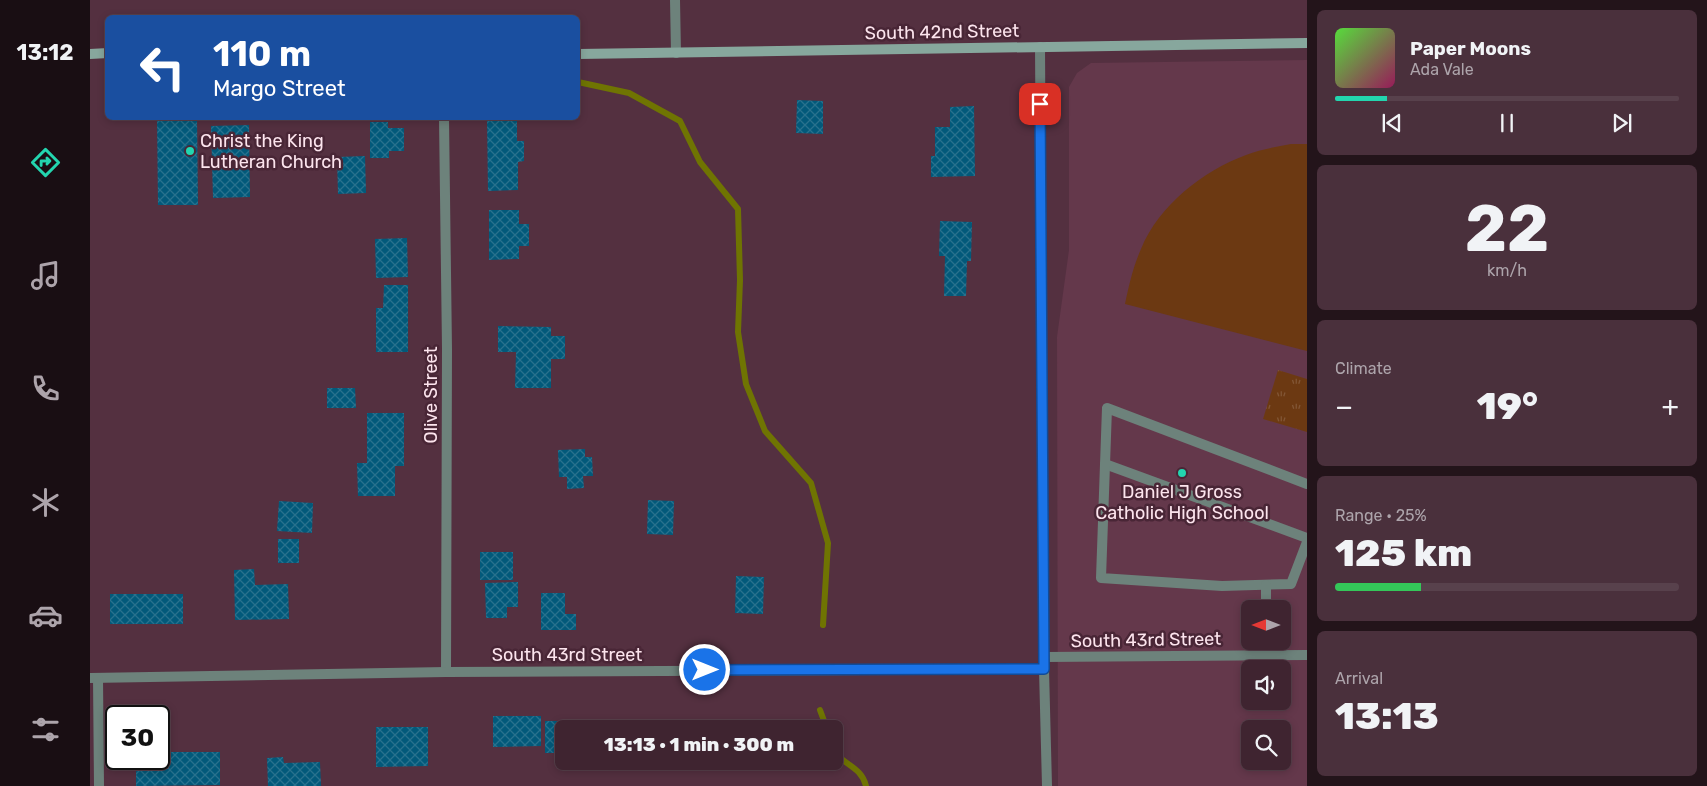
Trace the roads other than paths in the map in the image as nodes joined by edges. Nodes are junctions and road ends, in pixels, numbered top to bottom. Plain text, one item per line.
1 (675, 0) edge
2 (1307, 43) edge
3 (1040, 47) junction
4 (105, 53) edge
5 (676, 53) junction
6 (90, 54) edge
7 (580, 54) edge
8 (444, 120) edge
9 (1105, 464) junction
10 (1307, 484) edge
11 (1307, 538) edge
12 (1307, 542) edge
13 (1266, 585) junction
14 (1266, 600) edge
15 (1264, 650) edge
16 (1264, 655) junction
17 (1307, 655) edge
18 (1045, 657) junction
19 (1044, 669) junction
20 (446, 672) junction
21 (94, 678) edge
22 (99, 786) edge
23 (1047, 786) edge

1 - 5 street
2 - 3 street, South 42nd Street
3 - 5 street, South 42nd Street
3 - 18 street
4 - 6 street
5 - 7 street, South 42nd Street
8 - 20 street, Olive Street
9 - 10 street
9 - 11 street
9 - 13 street
12 - 13 street
13 - 14 street
15 - 16 street
16 - 17 street, South 43rd Street
16 - 18 street, South 43rd Street
18 - 19 street
19 - 20 street, South 43rd Street
19 - 23 street
20 - 21 street, South 43rd Street
21 - 22 street

